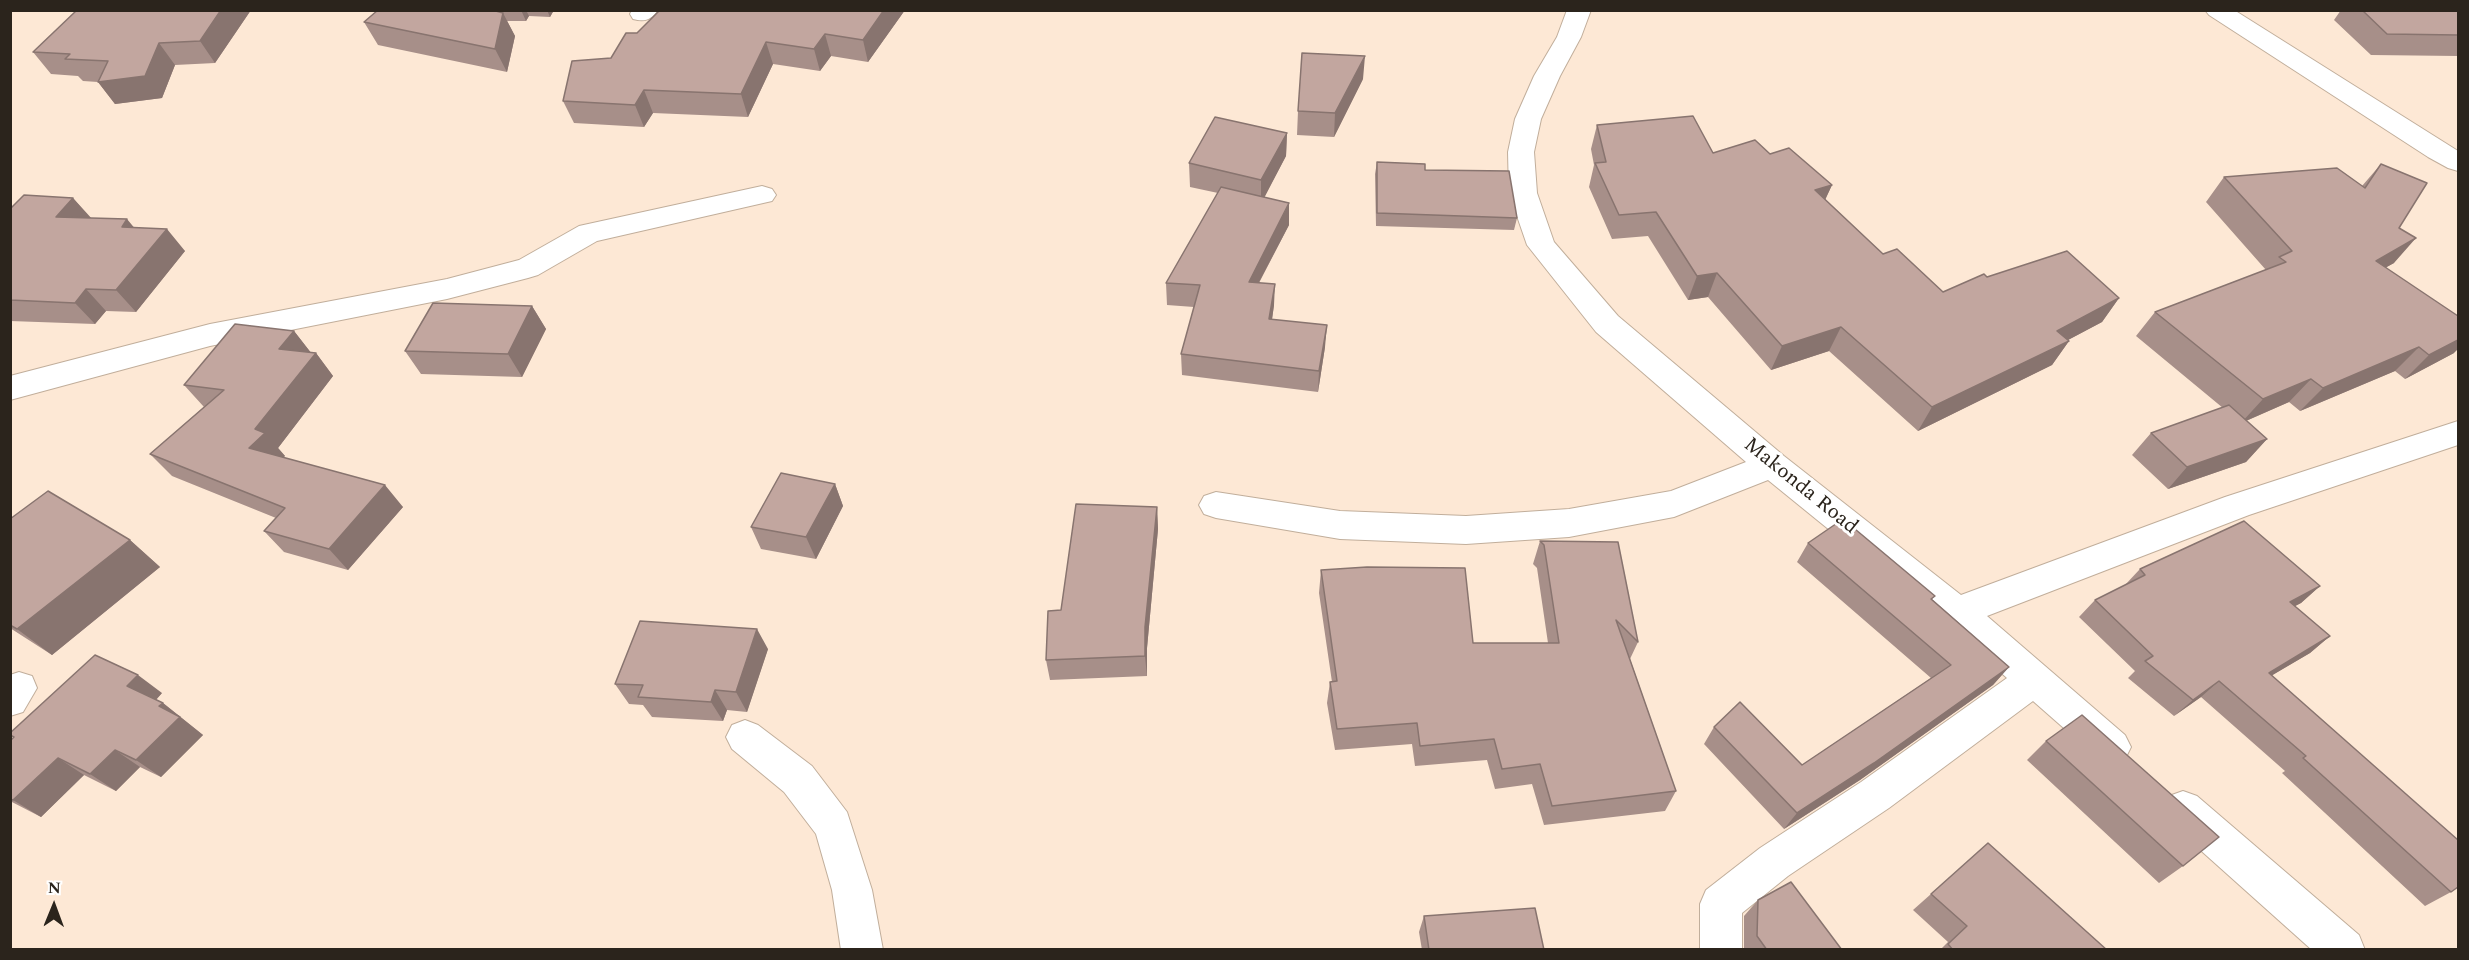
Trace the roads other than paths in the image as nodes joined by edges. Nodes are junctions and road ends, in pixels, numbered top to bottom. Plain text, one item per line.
1 (1580, 10) edge
2 (2217, 10) edge
3 (2451, 151) edge
4 (762, 195) dead end
5 (42, 379) junction
6 (10, 388) edge
7 (10, 399) edge
8 (2458, 433) edge
9 (1772, 465) junction
10 (1216, 505) dead end
11 (1957, 612) junction
12 (2035, 679) junction
13 (745, 737) dead end
14 (2132, 764) edge
15 (2159, 787) edge
16 (862, 950) edge
17 (1721, 950) edge
18 (2344, 950) edge

1 - 9 street, Makonda Road
2 - 3 street
4 - 5 street
5 - 6 street
5 - 7 street
8 - 11 street
9 - 10 street
9 - 11 street, Makonda Road
11 - 12 street, Makonda Road
12 - 14 street, Makonda Road
12 - 17 street
13 - 16 street
15 - 18 street

